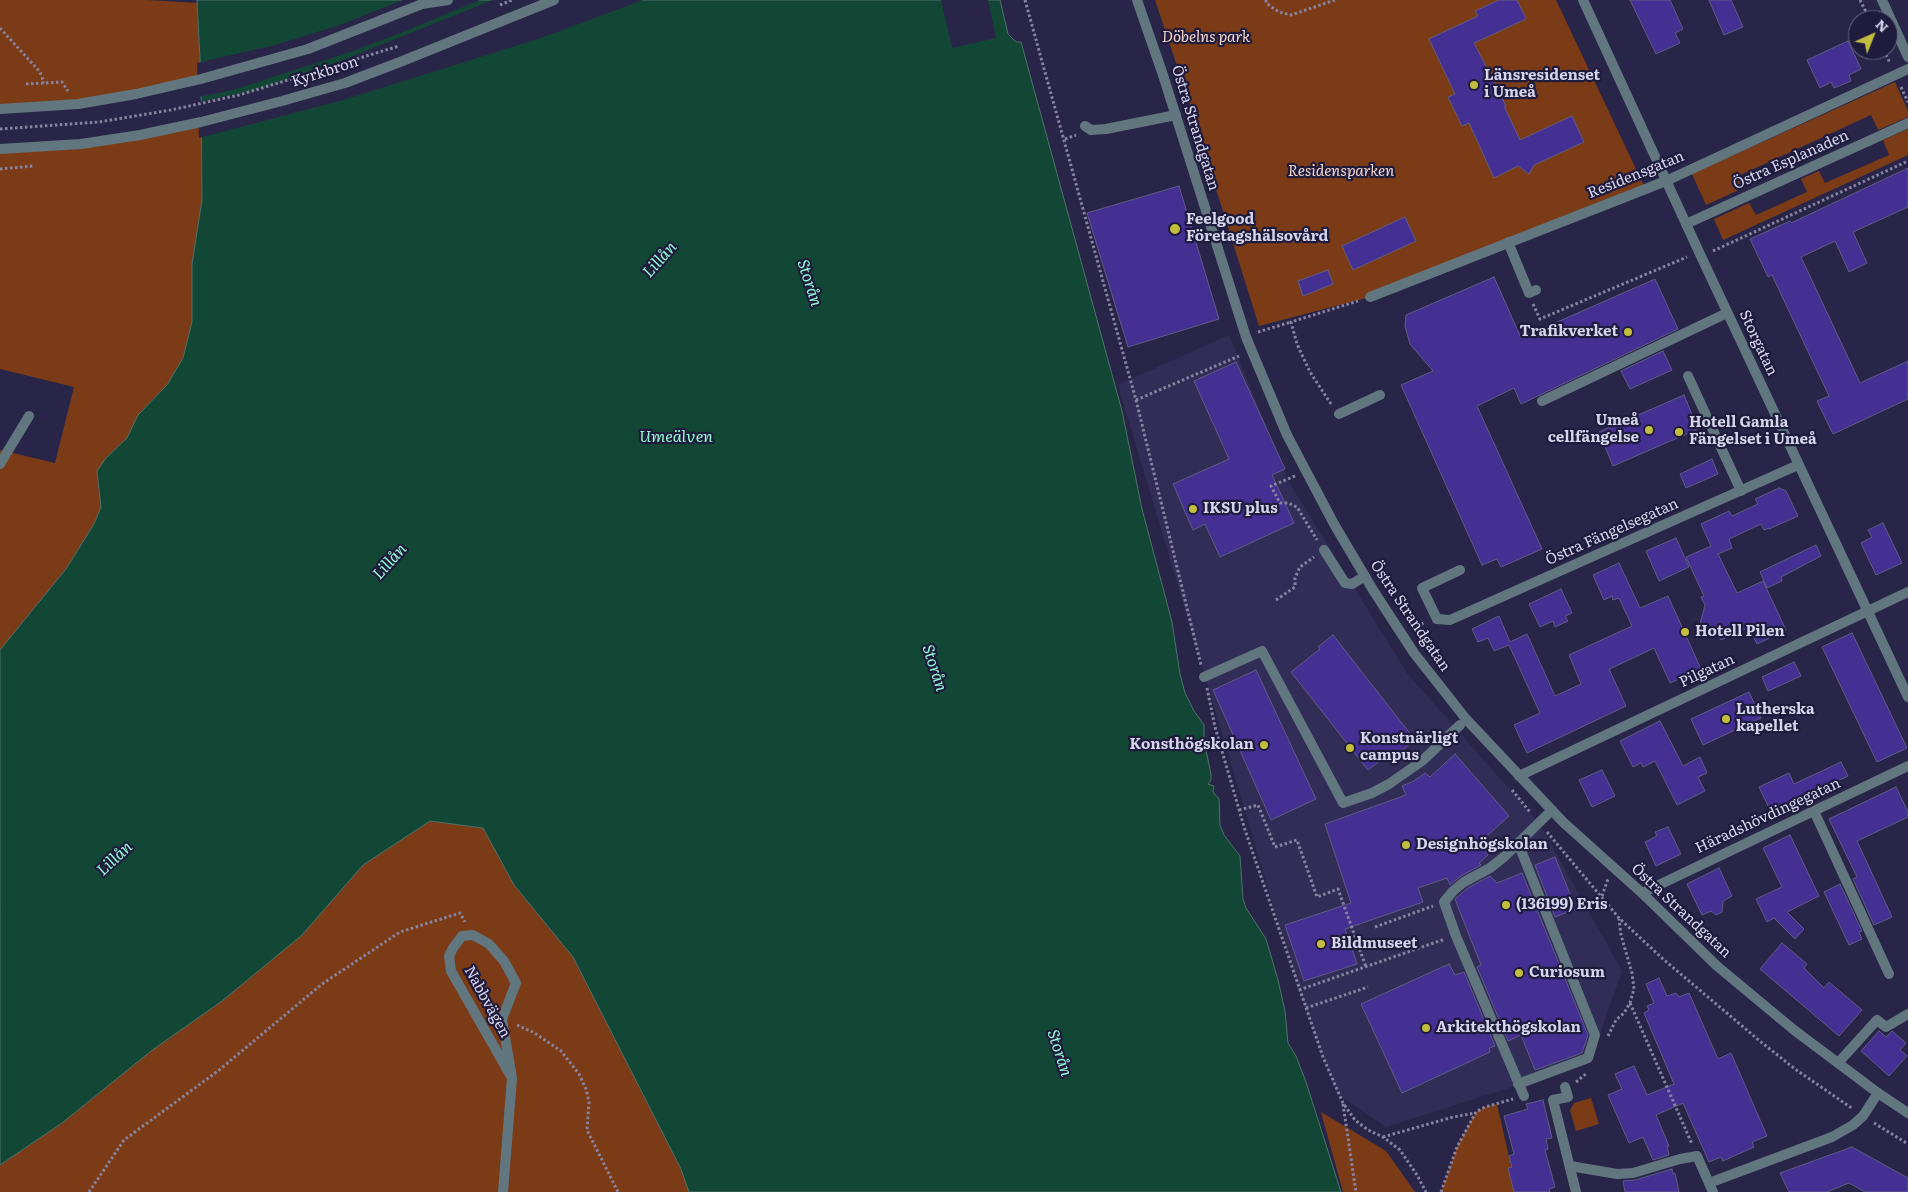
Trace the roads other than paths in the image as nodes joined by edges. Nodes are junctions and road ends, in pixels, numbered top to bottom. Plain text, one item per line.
1 (448, 0) edge
2 (555, 0) edge
3 (1137, 0) edge
4 (1583, 0) edge
5 (1882, 0) edge
6 (425, 2) edge
7 (1908, 57) edge
8 (1908, 69) edge
9 (0, 109) edge
10 (1176, 115) junction
11 (1908, 123) edge
12 (1085, 126) dead end
13 (0, 149) edge
14 (1666, 181) junction
15 (1686, 224) junction
16 (1508, 242) junction
17 (1532, 292) road end
18 (1370, 298) road end
19 (1727, 313) junction
20 (1688, 376) dead end
21 (1380, 395) dead end
22 (1542, 401) dead end
23 (1339, 414) road end
24 (29, 416) dead end
25 (0, 464) edge
26 (1798, 465) junction
27 (1741, 491) junction
28 (1324, 550) road end
29 (1460, 570) dead end
30 (1365, 576) junction
31 (1908, 592) edge
32 (1867, 612) junction
33 (1204, 677) road end
34 (1908, 697) edge
35 (1460, 725) dead end
36 (1908, 766) edge
37 (1519, 776) junction
38 (1552, 810) junction
39 (1814, 811) junction
40 (1518, 843) junction
41 (1642, 893) junction
42 (1889, 974) dead end
43 (1908, 1014) edge
44 (1838, 1063) junction
45 (512, 1078) junction
46 (1518, 1084) junction
47 (1565, 1087) dead end
48 (1878, 1092) junction
49 (1524, 1096) dead end
50 (1908, 1112) edge
51 (1570, 1166) junction
52 (1711, 1187) edge
53 (503, 1192) edge
54 (1576, 1192) edge

1 - 6 street, Kyrkbron
2 - 13 street, Kyrkbron
3 - 10 street, Östra Strandgatan
4 - 14 street, Storgatan
5 - 7 street
6 - 9 street, Kyrkbron
8 - 14 street, Residensgatan
10 - 12 street
10 - 30 street, Östra Strandgatan
11 - 15 street, Östra Esplanaden
14 - 15 street, Storgatan
14 - 16 street, Residensgatan
15 - 19 street, Storgatan
16 - 17 street
16 - 18 street, Residensgatan
19 - 22 street
19 - 26 street, Storgatan
20 - 27 street
21 - 23 street
24 - 25 street
26 - 27 street, Östra Fängelsegatan
26 - 32 street, Storgatan
27 - 29 street, Östra Fängelsegatan
28 - 30 street
30 - 37 street, Östra Strandgatan
31 - 32 street, Pilgatan
32 - 34 street, Storgatan
32 - 37 street, Pilgatan
33 - 35 street
36 - 39 street, Häradshövdingegatan
37 - 38 street, Östra Strandgatan
38 - 40 street
38 - 41 street, Östra Strandgatan
39 - 41 street, Häradshövdingegatan
39 - 42 street
40 - 46 street
40 - 46 street
41 - 44 street, Östra Strandgatan
43 - 44 street
44 - 48 street, Östra Strandgatan
45 - 45 street, Nabbvägen
45 - 53 street, Nabbvägen
46 - 49 street
47 - 51 street
48 - 50 street, Östra Strandgatan
48 - 52 street
51 - 52 street
51 - 54 street

